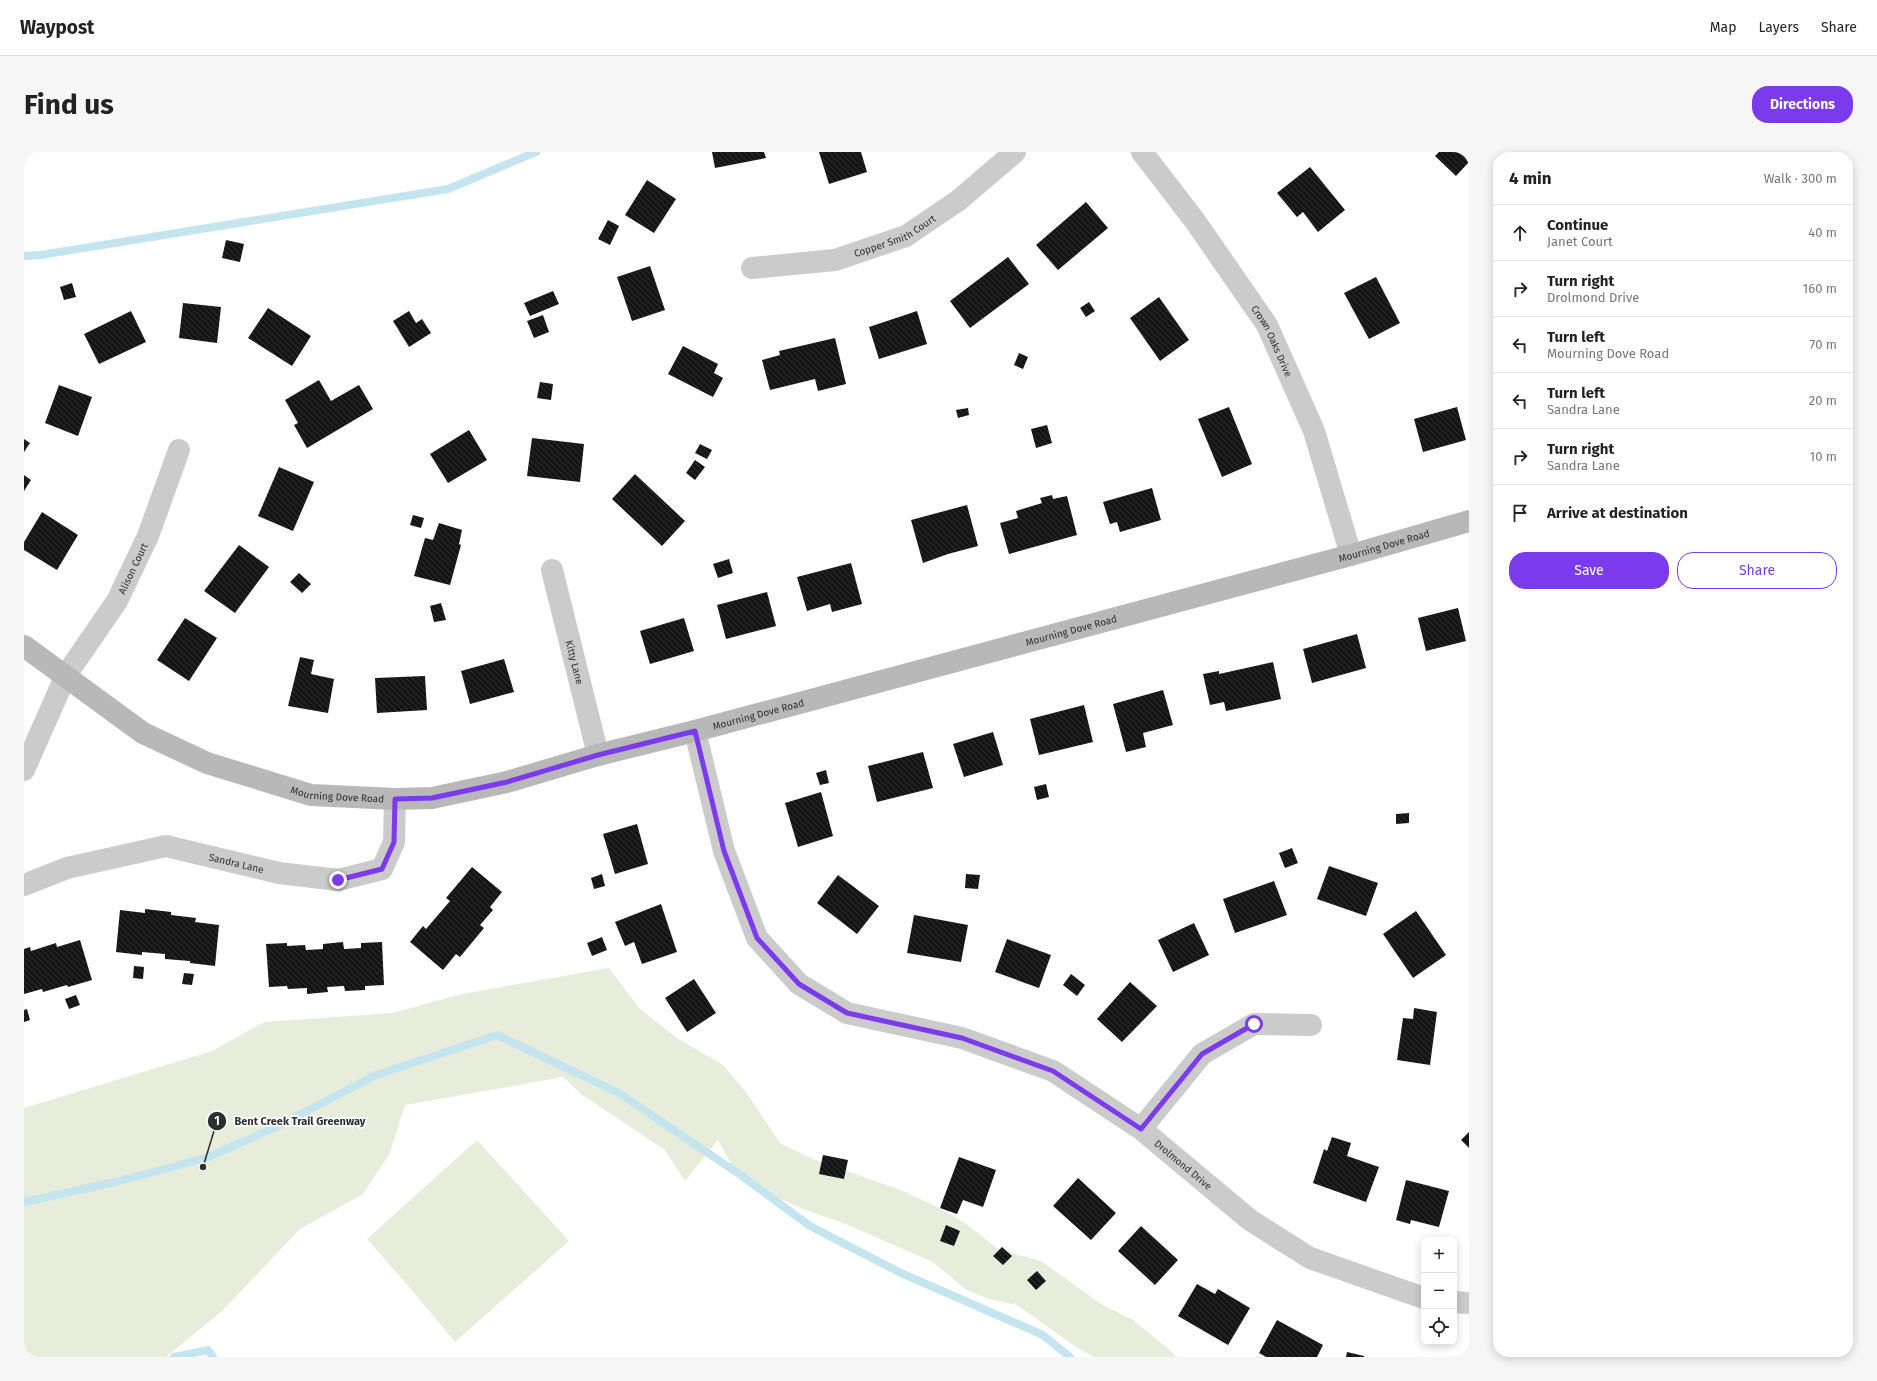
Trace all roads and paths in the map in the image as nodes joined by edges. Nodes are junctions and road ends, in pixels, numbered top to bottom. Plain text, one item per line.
1 (1015, 152) edge
2 (1142, 152) edge
3 (752, 268) dead end
4 (179, 450) dead end
5 (1469, 521) edge
6 (1351, 555) junction
7 (552, 570) dead end
8 (24, 646) edge
9 (66, 675) junction
10 (695, 731) junction
11 (598, 755) junction
12 (24, 770) edge
13 (395, 799) junction
14 (24, 885) edge
15 (1311, 1025) dead end
16 (1141, 1129) junction
17 (1421, 1297) edge
18 (1457, 1302) edge
19 (1469, 1303) edge

1 - 3 street, Copper Smith Court
2 - 6 street, Crown Oaks Drive
4 - 9 street, Alison Court
5 - 6 street, Mourning Dove Road
6 - 10 street, Mourning Dove Road
7 - 11 street, Kitty Lane
8 - 9 street, Mourning Dove Road
9 - 12 street
9 - 13 street, Mourning Dove Road
10 - 11 street, Mourning Dove Road
10 - 16 street, Drolmond Drive
11 - 13 street, Mourning Dove Road
13 - 14 street, Sandra Lane
15 - 16 street
16 - 17 street, Drolmond Drive
18 - 19 street

